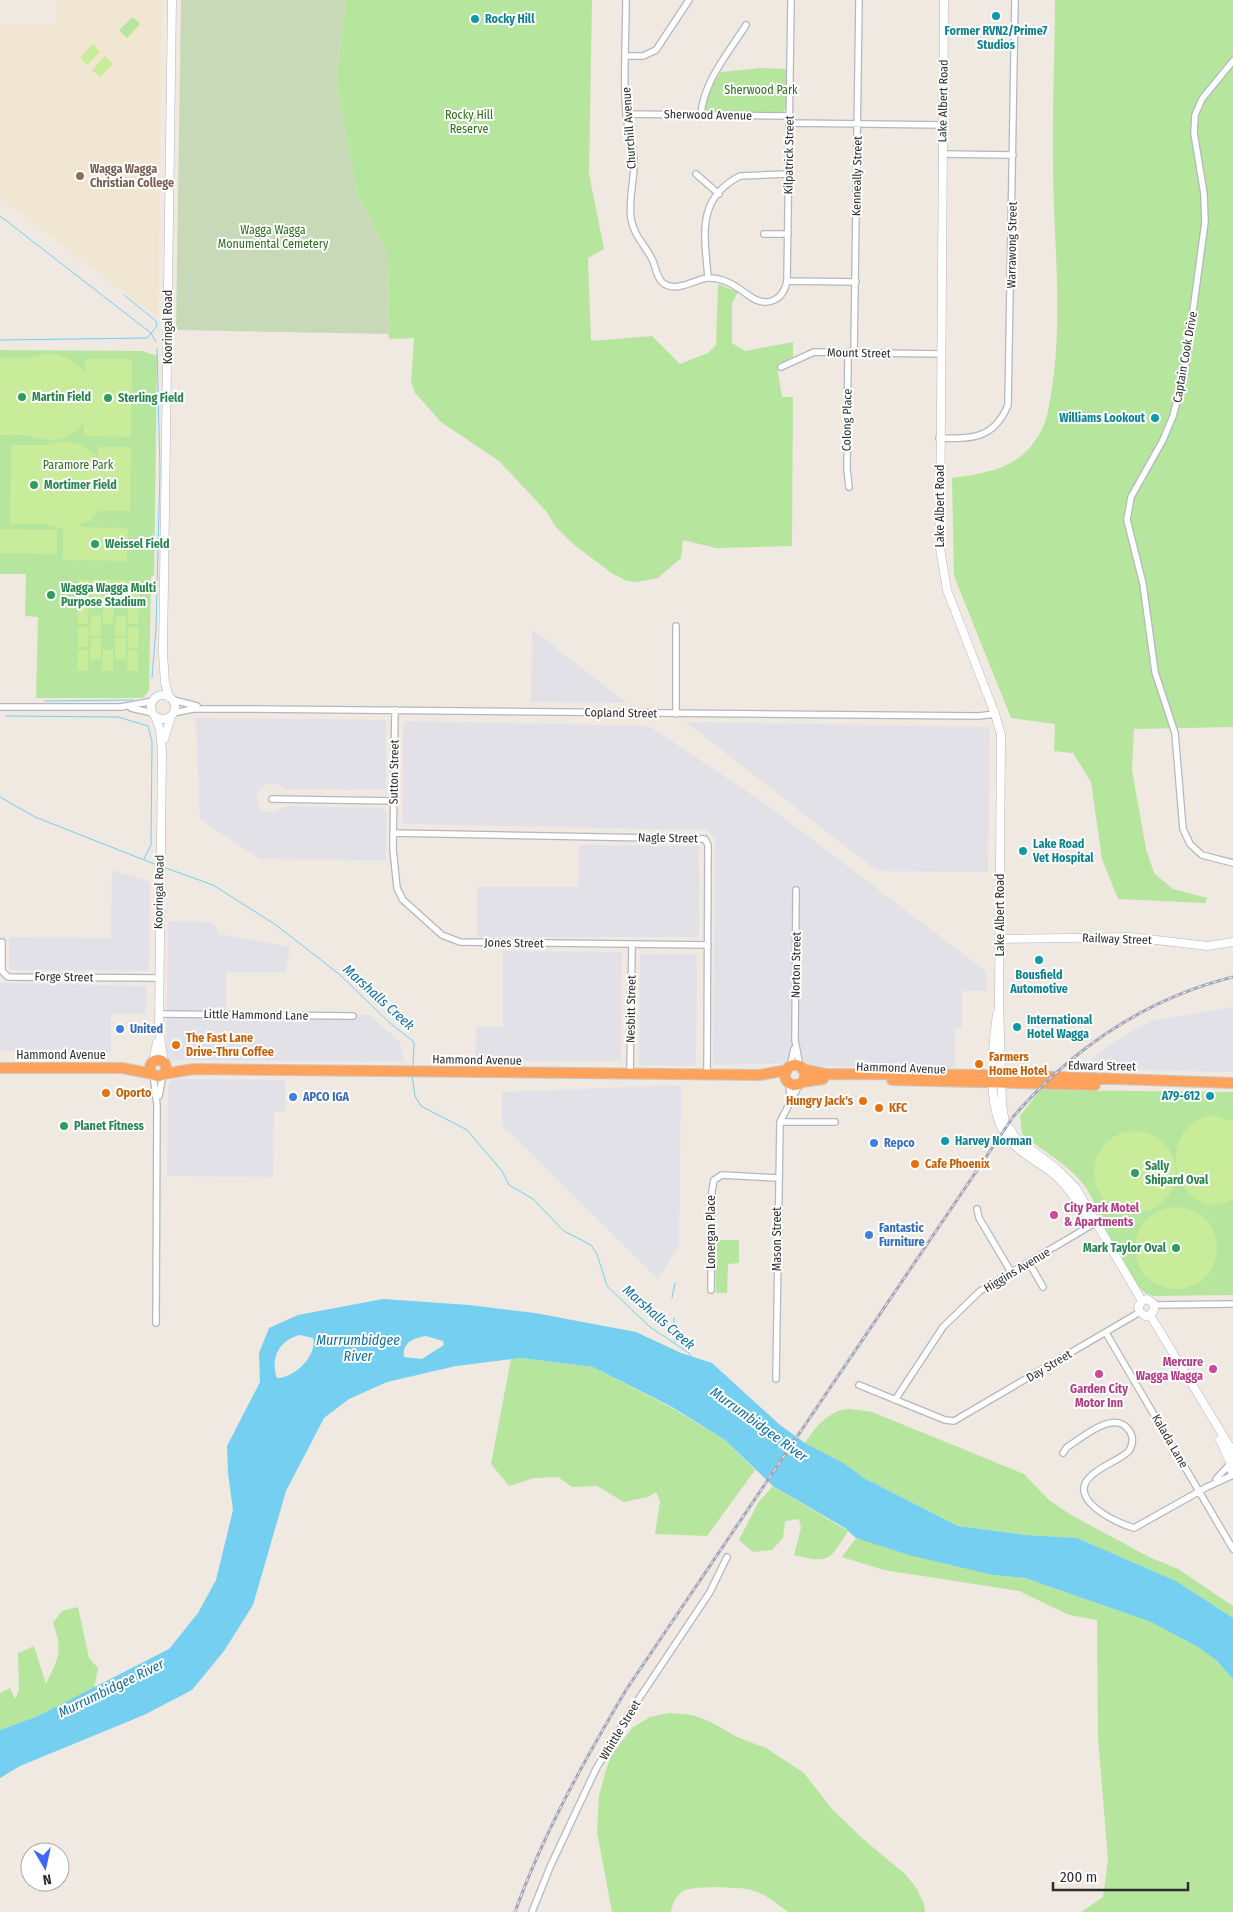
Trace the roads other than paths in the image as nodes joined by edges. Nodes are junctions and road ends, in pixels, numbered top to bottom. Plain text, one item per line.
1 (172, 0) edge
2 (626, 0) edge
3 (689, 0) edge
4 (791, 0) edge
5 (859, 0) edge
6 (944, 0) edge
7 (1016, 0) edge
8 (746, 25) dead end
9 (626, 56) junction
10 (1233, 61) edge
11 (626, 114) junction
12 (701, 115) junction
13 (789, 120) junction
14 (858, 124) junction
15 (943, 125) junction
16 (942, 154) junction
17 (1013, 155) junction
18 (696, 174) dead end
19 (788, 174) junction
20 (719, 194) junction
21 (764, 234) dead end
22 (788, 234) junction
23 (708, 278) junction
24 (787, 281) junction
25 (856, 282) junction
26 (851, 352) junction
27 (940, 354) junction
28 (781, 367) dead end
29 (939, 438) junction
30 (849, 487) dead end
31 (676, 626) dead end
32 (163, 654) junction
33 (171, 698) junction
34 (154, 700) junction
35 (0, 707) edge
36 (121, 707) junction
37 (246, 708) junction
38 (395, 710) junction
39 (676, 714) junction
40 (995, 714) junction
41 (154, 715) junction
42 (172, 715) junction
43 (162, 751) junction
44 (272, 799) dead end
45 (393, 800) junction
46 (393, 833) junction
47 (1233, 863) edge
48 (796, 890) dead end
49 (999, 939) junction
50 (2, 942) dead end
51 (1233, 942) edge
52 (632, 944) junction
53 (708, 944) junction
54 (159, 978) junction
55 (159, 1014) junction
56 (353, 1016) dead end
57 (0, 1068) edge
58 (158, 1069) junction
59 (630, 1074) junction
60 (707, 1075) junction
61 (795, 1075) junction
62 (997, 1079) junction
63 (1231, 1083) edge
64 (789, 1101) junction
65 (157, 1105) junction
66 (780, 1122) junction
67 (835, 1122) dead end
68 (778, 1178) junction
69 (977, 1209) dead end
70 (1095, 1223) junction
71 (1028, 1263) junction
72 (1011, 1272) junction
73 (1043, 1287) dead end
74 (711, 1290) dead end
75 (1142, 1300) junction
76 (1233, 1304) edge
77 (1154, 1305) junction
78 (1140, 1312) junction
79 (1150, 1315) junction
80 (156, 1323) dead end
81 (1106, 1332) junction
82 (776, 1379) dead end
83 (859, 1385) dead end
84 (894, 1400) junction
85 (1209, 1416) junction
86 (1233, 1452) edge
87 (1063, 1453) dead end
88 (1232, 1467) edge
89 (1207, 1487) junction
90 (1199, 1491) junction
91 (1233, 1549) edge
92 (727, 1558) dead end
93 (532, 1912) edge

1 - 32 main road, Kooringal Road
2 - 9 street, Churchill Avenue
3 - 9 street
4 - 13 street, Kilpatrick Street
5 - 14 street, Kenneally Street
6 - 15 main road, Lake Albert Road
7 - 17 street, Warrawong Street
8 - 12 street
9 - 11 street, Churchill Avenue
10 - 47 street, Captain Cook Drive
11 - 12 street, Sherwood Avenue
11 - 23 street, Churchill Avenue
12 - 13 street, Sherwood Avenue
13 - 14 street, Sherwood Avenue
13 - 19 street, Kilpatrick Street
14 - 15 street, Sherwood Avenue
14 - 25 street, Kenneally Street
15 - 16 main road, Lake Albert Road
16 - 17 street
16 - 27 main road, Lake Albert Road
17 - 29 street, Warrawong Street
18 - 20 street
19 - 20 street
19 - 22 street, Kilpatrick Street
20 - 23 street
21 - 22 street
22 - 24 street, Kilpatrick Street
23 - 24 street, Churchill Avenue
24 - 25 street
25 - 26 street, Kenneally Street
26 - 27 street, Mount Street
26 - 28 street, Mount Street
26 - 30 street, Colong Place
27 - 29 main road, Lake Albert Road
29 - 40 main road, Lake Albert Road
31 - 39 street
32 - 33 main road, Kooringal Road
32 - 34 main road, Kooringal Road
33 - 34 main road
33 - 37 street, Copland Street
33 - 42 main road
34 - 36 street
34 - 41 main road
35 - 36 street
36 - 41 street
37 - 38 street, Copland Street
37 - 42 street, Copland Street
38 - 39 street, Copland Street
38 - 45 street, Sutton Street
39 - 40 street, Copland Street
40 - 49 main road, Lake Albert Road
41 - 42 main road
41 - 43 main road, Kooringal Road
42 - 43 main road, Kooringal Road
43 - 54 main road, Kooringal Road
44 - 45 street
45 - 46 street, Sutton Street
46 - 52 street, Jones Street
46 - 53 street, Nagle Street
48 - 61 street, Norton Street
49 - 51 main road, Railway Street
49 - 62 main road, Lake Albert Road
50 - 54 street, Forge Street
52 - 53 street, Jones Street
52 - 59 street, Nesbitt Street
53 - 60 street, Nagle Street
54 - 55 main road, Kooringal Road
55 - 56 street, Little Hammond Lane
55 - 58 main road, Kooringal Road
57 - 58 highway, Hammond Avenue
58 - 59 highway, Hammond Avenue
58 - 65 street, Kooringal Road
58 - 65 street, Kooringal Road
59 - 60 highway, Hammond Avenue
60 - 61 highway, Hammond Avenue
61 - 62 highway, Hammond Avenue
61 - 64 street, Mason Street
61 - 64 street, Mason Street
62 - 63 highway, Edward Street
62 - 70 main road, Lake Albert Road
64 - 66 street, Mason Street
65 - 80 street, Kooringal Road
66 - 67 street
66 - 68 street, Mason Street
68 - 74 street, Lonergan Place
68 - 82 street, Mason Street
69 - 72 street
70 - 71 street, Higgins Avenue
70 - 75 main road, Lake Albert Road
71 - 72 street, Higgins Avenue
71 - 73 street
72 - 84 street, Higgins Avenue
75 - 77 main road
75 - 78 main road
76 - 77 street
77 - 79 main road
78 - 79 main road
78 - 81 street, Day Street
79 - 85 main road
81 - 84 street, Day Street
81 - 90 street, Kalada Lane
83 - 84 street
85 - 86 main road
85 - 88 main road
87 - 90 street
88 - 89 street
88 - 89 street
89 - 90 street
90 - 91 street, Kalada Lane
92 - 93 street, Whittle Street

